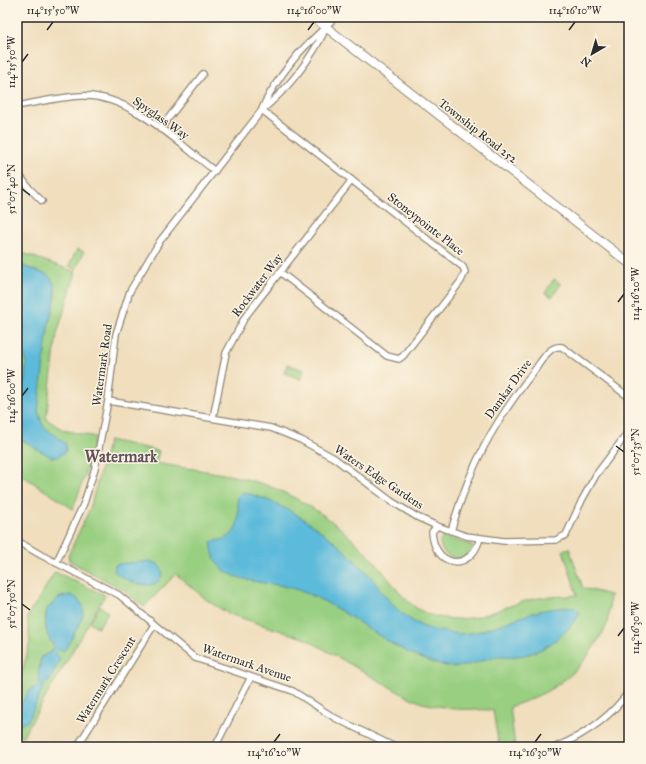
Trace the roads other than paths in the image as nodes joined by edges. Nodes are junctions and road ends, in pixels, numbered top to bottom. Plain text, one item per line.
1 (313, 17) edge
2 (335, 17) edge
3 (326, 28) junction
4 (203, 74) dead end
5 (17, 106) edge
6 (262, 110) junction
7 (160, 129) junction
8 (215, 171) junction
9 (17, 172) edge
10 (352, 180) junction
11 (42, 201) dead end
12 (629, 263) edge
13 (280, 272) junction
14 (629, 397) edge
15 (108, 401) junction
16 (214, 418) junction
17 (629, 431) edge
18 (437, 526) junction
19 (451, 531) junction
20 (480, 538) junction
21 (17, 541) edge
22 (56, 563) junction
23 (154, 625) junction
24 (251, 677) junction
25 (629, 691) edge
26 (623, 700) junction
27 (629, 708) edge
28 (77, 747) edge
29 (215, 747) edge
30 (395, 747) edge
31 (556, 747) edge

1 - 3 street, Township Road 252
2 - 3 street
3 - 6 street, Watermark Road
3 - 6 street, Watermark Road
3 - 12 street, Township Road 252
4 - 7 street
5 - 7 street, Spyglass Way
6 - 8 street, Watermark Road
6 - 10 street, Stoneypointe Place
7 - 8 street, Spyglass Way
8 - 15 street, Watermark Road
9 - 11 street
10 - 13 street, Rockwater Way
10 - 13 street, Stoneypointe Place
13 - 16 street, Rockwater Way
14 - 19 street, Damkar Drive
15 - 16 street, Waters Edge Gardens
15 - 22 street, Watermark Road
16 - 18 street, Waters Edge Gardens
17 - 20 street, Waters Edge Gardens
18 - 19 street, Waters Edge Gardens
18 - 20 street
19 - 20 street, Waters Edge Gardens
21 - 22 street, Watermark Avenue
22 - 23 street, Watermark Avenue
23 - 24 street, Watermark Avenue
23 - 28 street, Watermark Crescent
24 - 29 street
24 - 30 street, Watermark Avenue
25 - 26 street
26 - 27 street
26 - 31 street

